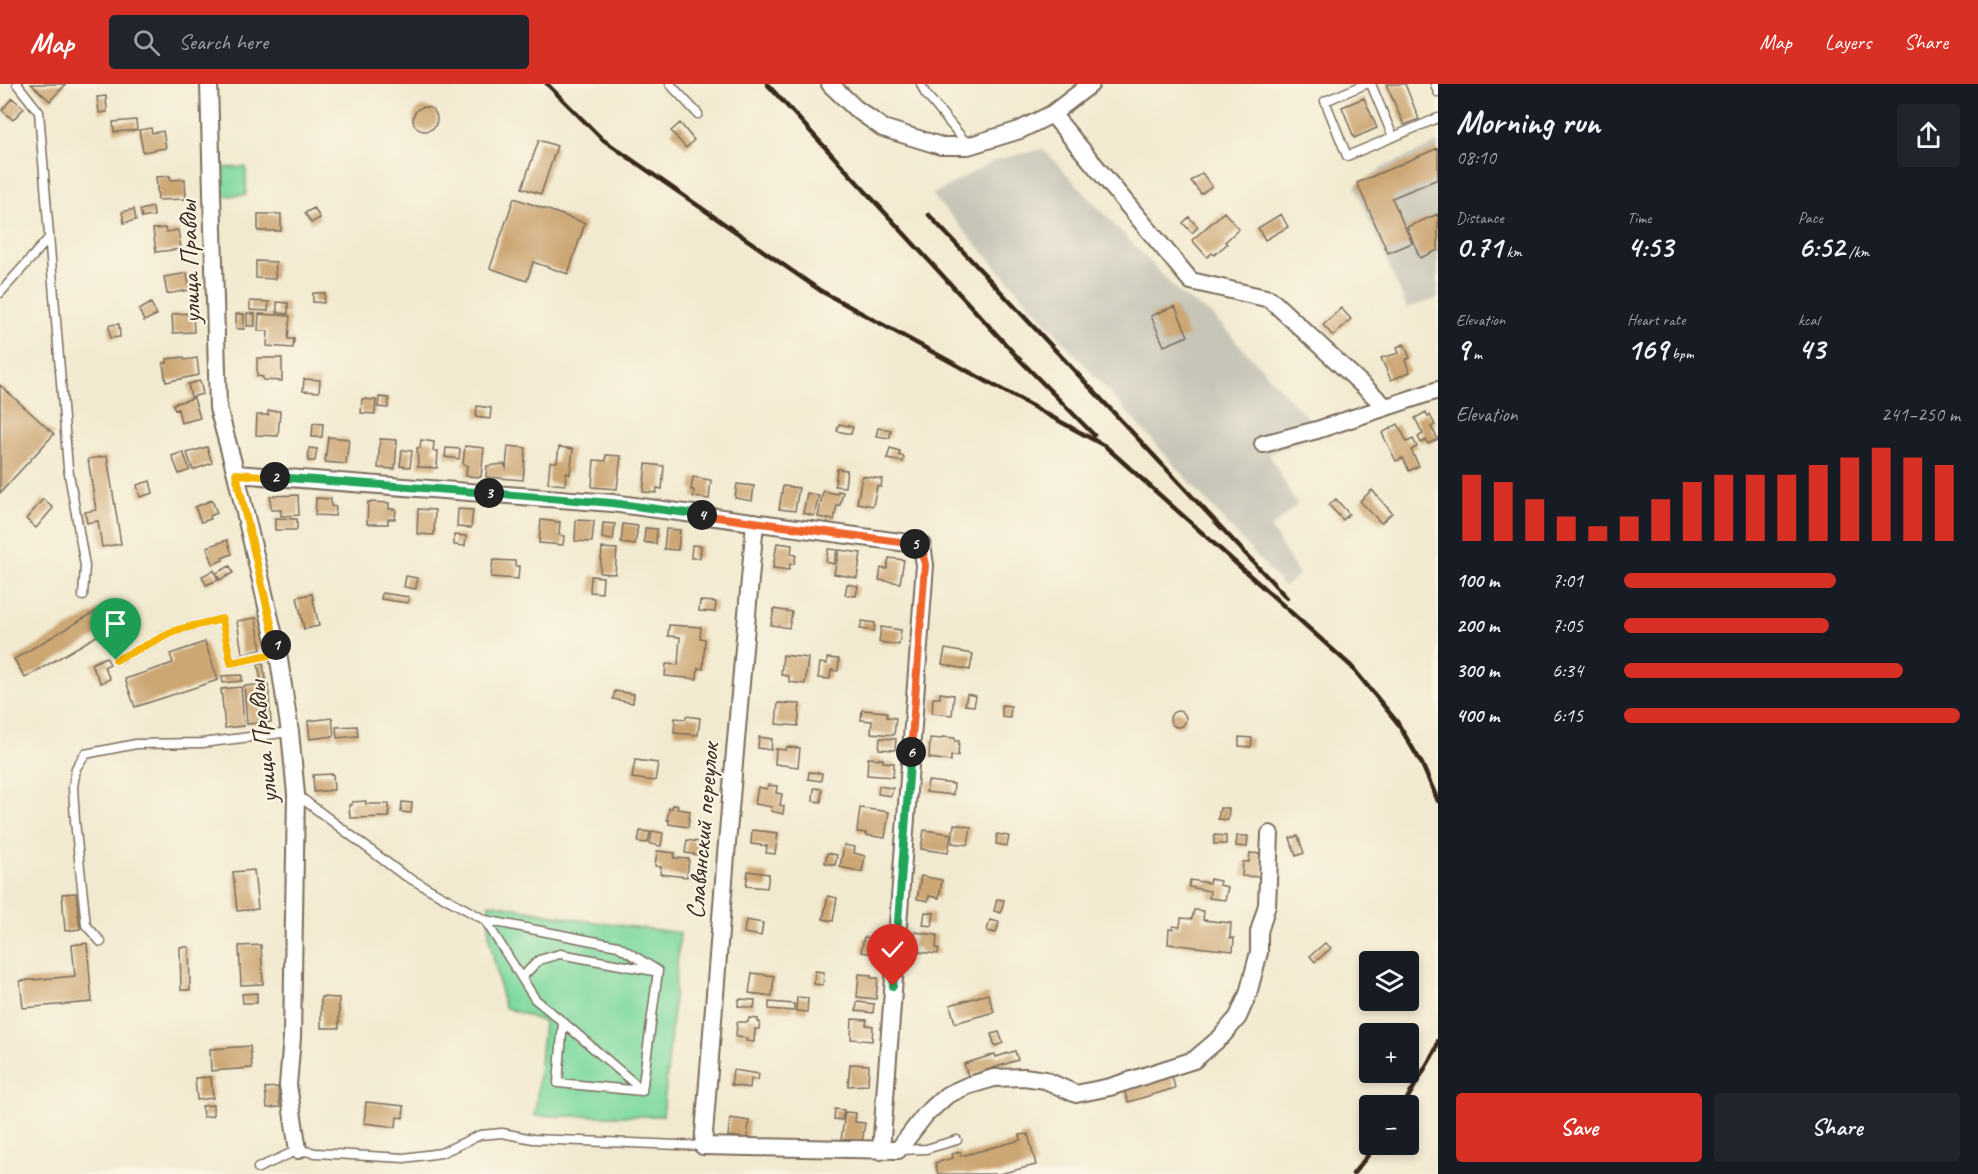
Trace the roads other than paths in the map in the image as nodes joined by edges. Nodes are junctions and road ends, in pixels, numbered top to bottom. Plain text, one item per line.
1 (17, 84) edge
2 (209, 84) edge
3 (670, 84) edge
4 (830, 84) edge
5 (921, 84) edge
6 (1091, 84) edge
7 (1366, 84) edge
8 (1371, 84) edge
9 (1435, 84) edge
10 (1438, 92) edge
11 (698, 114) dead end
12 (1052, 114) junction
13 (1438, 118) edge
14 (1393, 137) junction
15 (968, 146) junction
16 (49, 238) junction
17 (0, 293) edge
18 (1438, 390) edge
19 (1386, 407) junction
20 (1263, 444) dead end
21 (236, 474) junction
22 (755, 522) junction
23 (83, 596) dead end
24 (278, 653) junction
25 (116, 660) dead end
26 (290, 732) junction
27 (296, 794) junction
28 (1270, 834) dead end
29 (485, 920) junction
30 (101, 942) dead end
31 (658, 971) junction
32 (522, 977) junction
33 (563, 1022) junction
34 (642, 1091) junction
35 (957, 1140) dead end
36 (703, 1146) junction
37 (298, 1150) junction
38 (898, 1150) junction
39 (881, 1151) junction
40 (258, 1168) dead end

1 - 16 lane
2 - 21 street, улица Правды
3 - 11 lane
4 - 15 street
5 - 15 lane
6 - 12 street
7 - 14 lane
8 - 14 lane
9 - 10 lane
12 - 15 street
12 - 19 street
13 - 14 lane
16 - 17 lane
16 - 23 lane
18 - 19 street
19 - 20 street
21 - 22 street
21 - 24 street, улица Правды
22 - 36 street, Славянский переулок
22 - 39 street
24 - 25 lane
24 - 26 street, улица Правды
26 - 27 street, улица Правды
26 - 30 lane
27 - 29 lane
27 - 37 street, улица Правды
28 - 38 street
29 - 31 lane
29 - 32 lane
31 - 32 lane
31 - 34 lane
32 - 33 lane
33 - 34 lane
33 - 34 lane
35 - 38 lane
36 - 37 lane
36 - 39 street
37 - 40 lane
38 - 39 street

